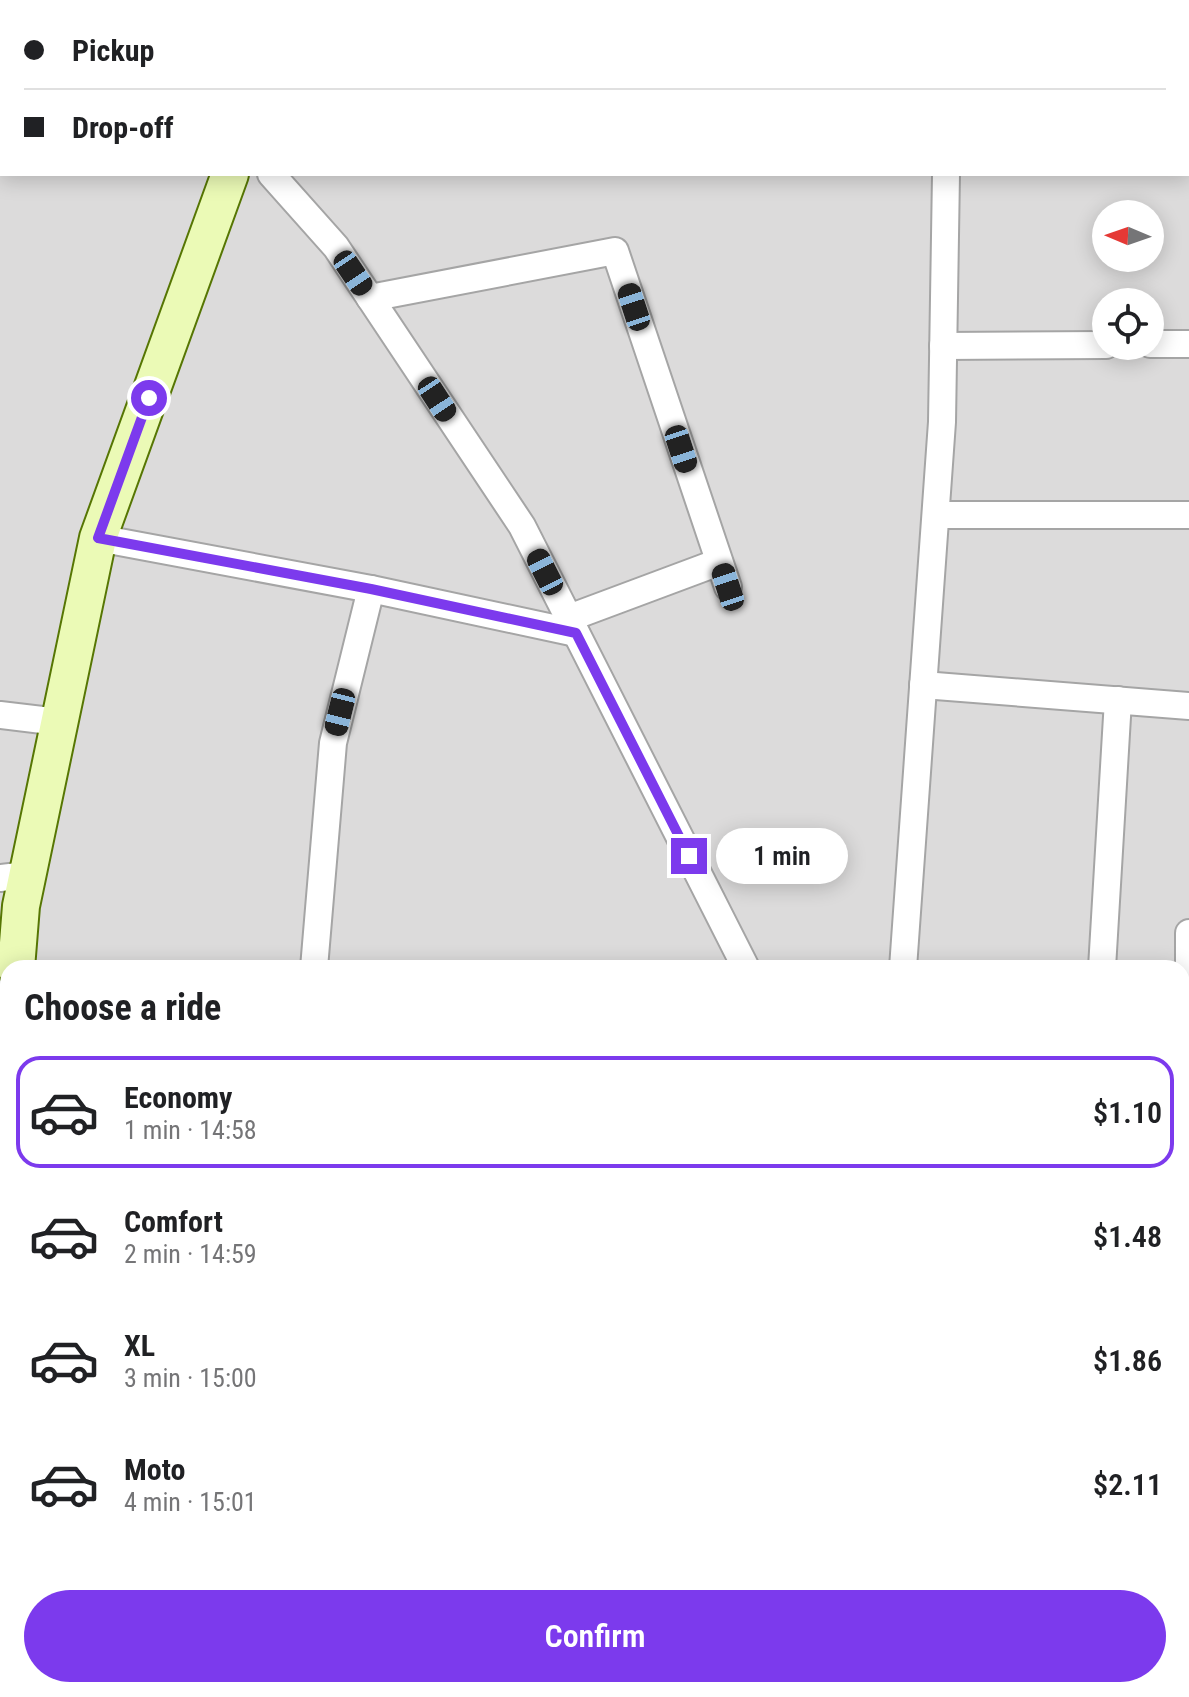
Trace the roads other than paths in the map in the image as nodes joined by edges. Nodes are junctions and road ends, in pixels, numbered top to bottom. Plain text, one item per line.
1 (229, 176) edge
2 (273, 176) edge
3 (946, 176) edge
4 (370, 298) junction
5 (1164, 344) edge
6 (1189, 344) edge
7 (1092, 345) edge
8 (943, 346) junction
9 (936, 515) junction
10 (1189, 515) edge
11 (98, 538) junction
12 (719, 562) junction
13 (728, 587) dead end
14 (371, 589) junction
15 (572, 626) junction
16 (923, 685) junction
17 (1118, 700) junction
18 (1189, 706) edge
19 (0, 715) edge
20 (59, 722) junction
21 (14, 876) edge
22 (1189, 933) edge
23 (17, 960) edge
24 (315, 960) edge
25 (742, 960) edge
26 (904, 960) edge
27 (1102, 960) edge
28 (1189, 960) edge

1 - 11 main road
2 - 4 street
3 - 8 street
4 - 12 street
4 - 15 street
5 - 6 street
7 - 8 street
8 - 9 street
9 - 10 street
9 - 16 street
11 - 14 street
11 - 20 main road
12 - 13 street
12 - 15 street
14 - 15 street
14 - 24 street
15 - 25 street
16 - 17 street
16 - 26 street
17 - 18 street
17 - 27 street
19 - 20 street
20 - 21 main road
21 - 23 main road
22 - 28 street

